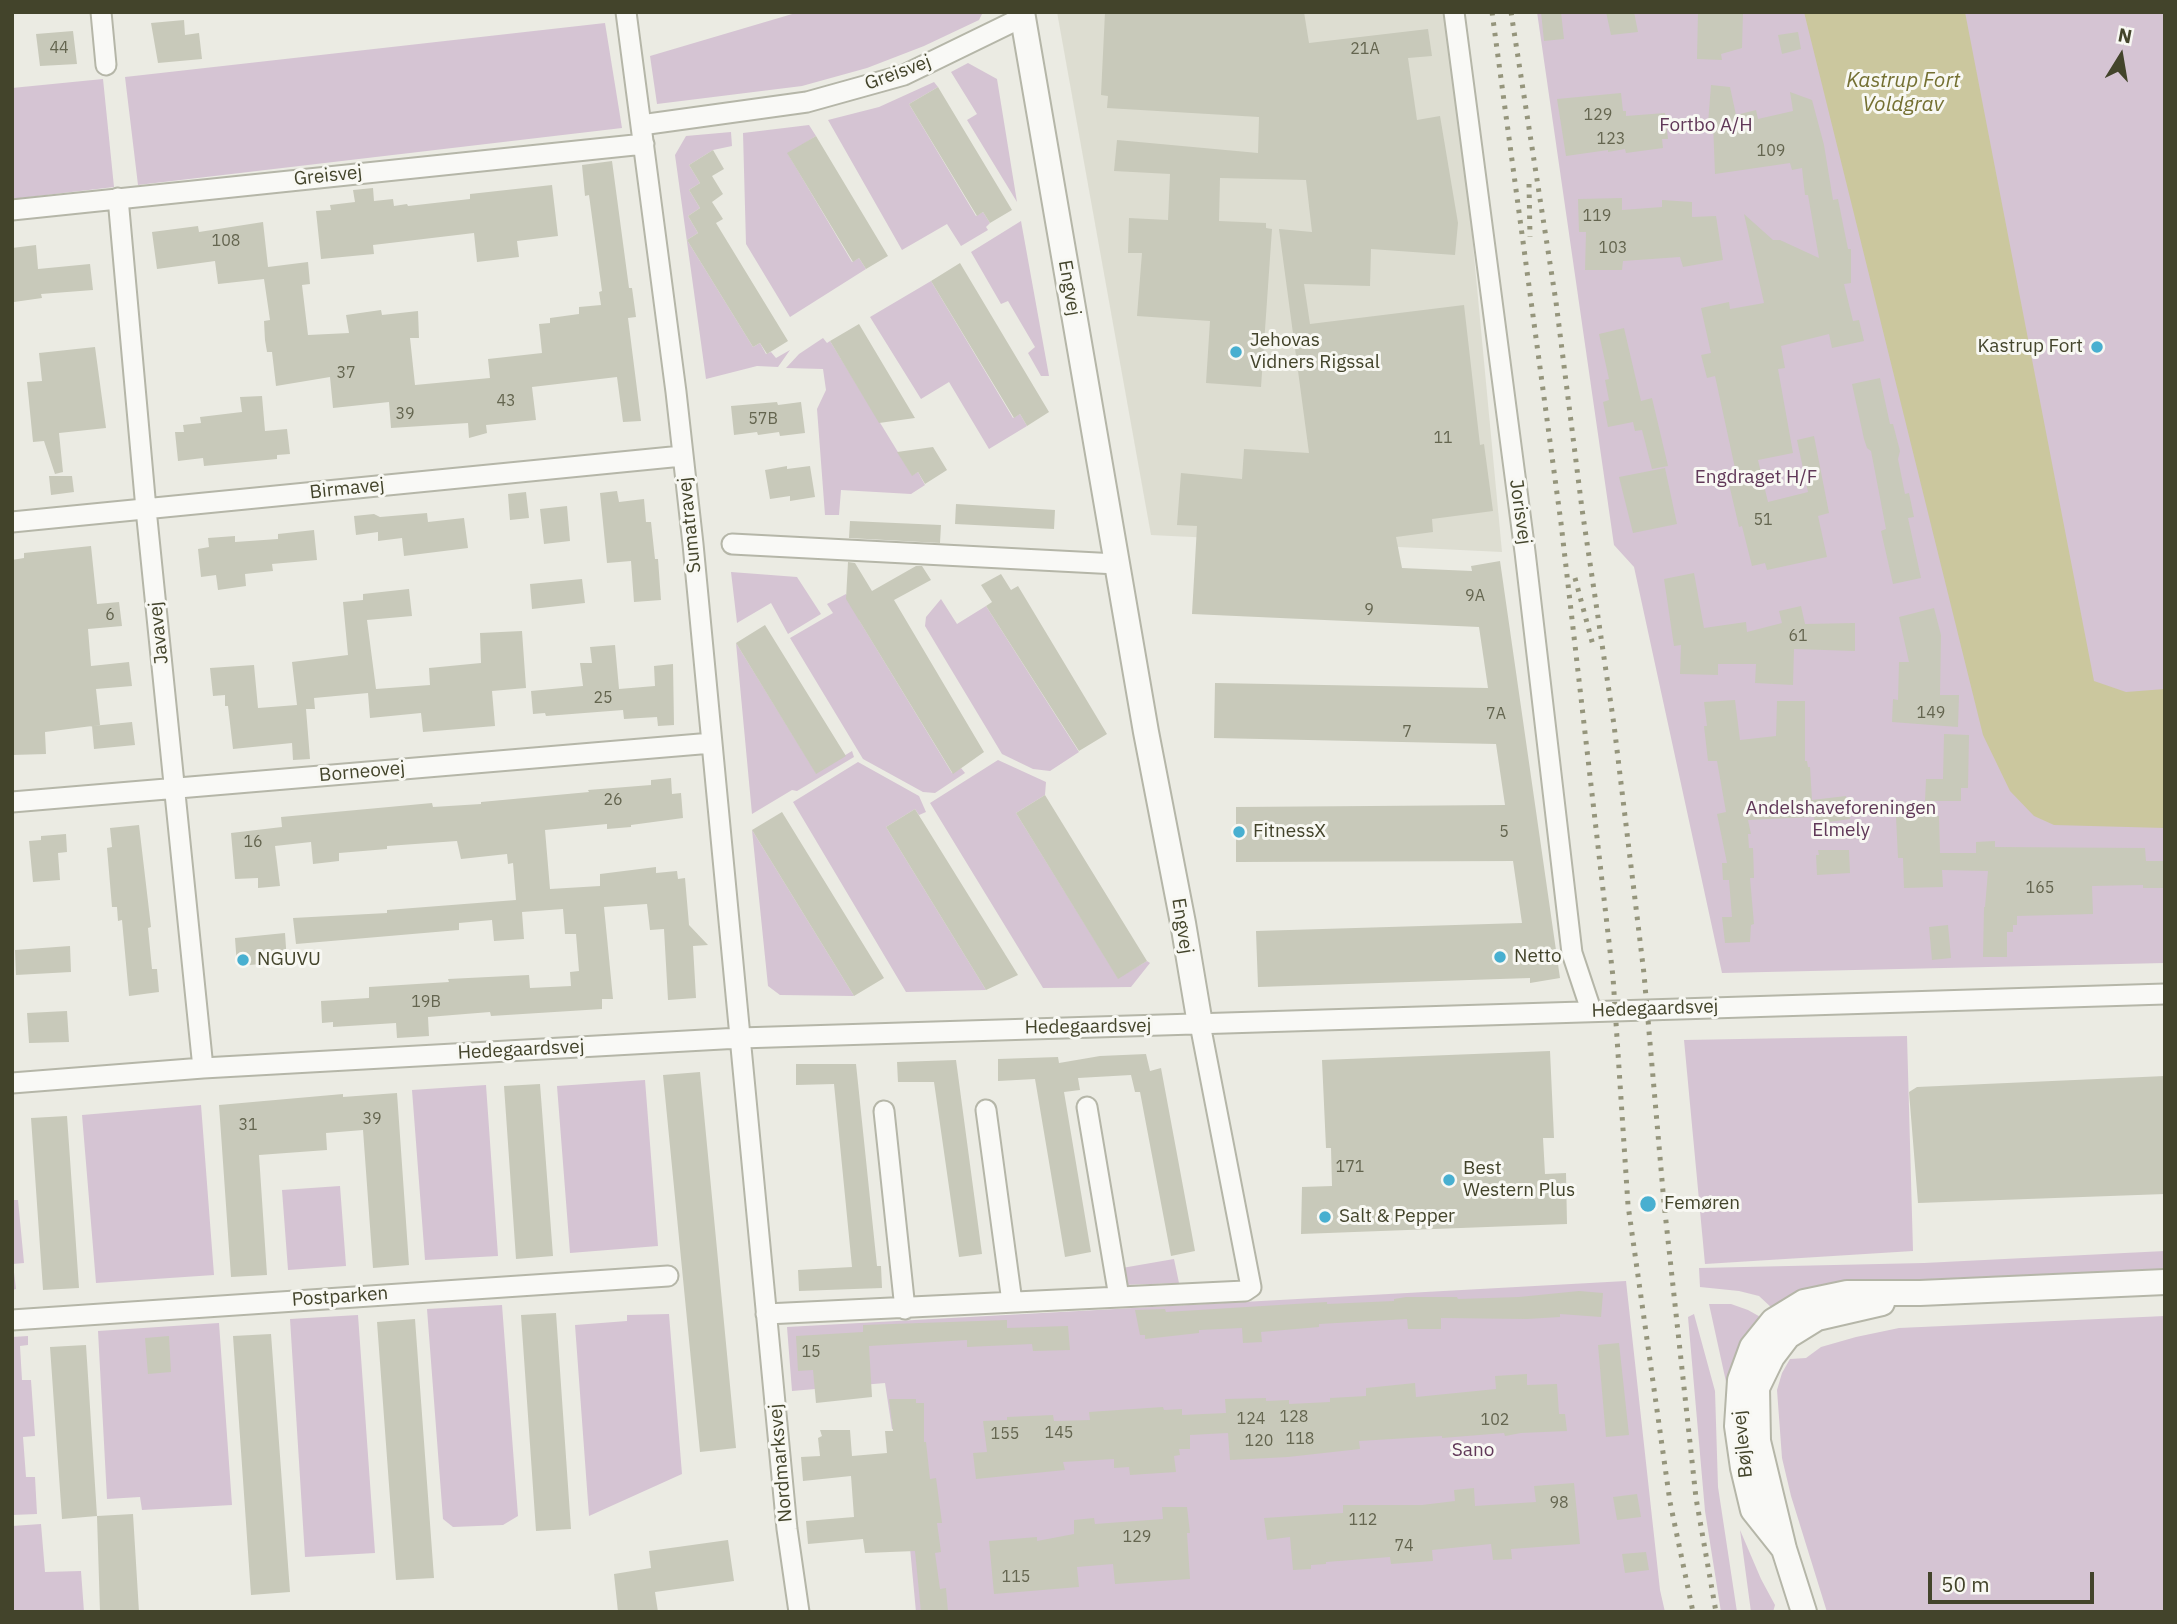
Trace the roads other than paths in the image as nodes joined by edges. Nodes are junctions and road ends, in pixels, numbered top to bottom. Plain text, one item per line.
1 (101, 12) edge
2 (626, 12) edge
3 (1454, 12) edge
4 (1023, 15) edge
5 (106, 65) dead end
6 (642, 134) junction
7 (118, 198) junction
8 (12, 211) edge
9 (682, 456) junction
10 (146, 509) junction
11 (12, 522) edge
12 (732, 544) dead end
13 (1117, 564) junction
14 (712, 743) junction
15 (175, 788) junction
16 (12, 802) edge
17 (2165, 994) edge
18 (1591, 1010) junction
19 (1200, 1024) junction
20 (740, 1038) junction
21 (203, 1068) junction
22 (12, 1083) edge
23 (1087, 1107) dead end
24 (986, 1110) dead end
25 (884, 1111) dead end
26 (668, 1276) dead end
27 (2165, 1282) edge
28 (1119, 1297) junction
29 (1012, 1302) junction
30 (905, 1308) junction
31 (766, 1314) junction
32 (12, 1320) edge
33 (799, 1612) edge
34 (1804, 1612) edge

1 - 5 street
2 - 6 street, Sumatravej
3 - 18 street, Jorisvej
4 - 6 street, Greisvej
4 - 13 street, Engvej
6 - 7 street, Greisvej
6 - 9 street, Sumatravej
7 - 8 street, Greisvej
7 - 10 street, Javavej
9 - 10 street, Birmavej
9 - 14 street, Sumatravej
10 - 11 street, Birmavej
10 - 15 street, Javavej
12 - 13 street
13 - 19 street, Engvej
14 - 15 street, Borneovej
14 - 20 street, Sumatravej
15 - 16 street, Borneovej
15 - 21 street, Javavej
17 - 18 street, Hedegaardsvej
18 - 19 street, Hedegaardsvej
19 - 20 street, Hedegaardsvej
19 - 28 street, Engvej
20 - 21 street, Hedegaardsvej
20 - 31 street, Nordmarksvej
21 - 22 street, Hedegaardsvej
23 - 28 street
24 - 29 street
25 - 30 street
26 - 32 street, Postparken
27 - 34 street, Bøjlevej
28 - 29 street
29 - 30 street
30 - 31 street
31 - 33 street, Nordmarksvej

